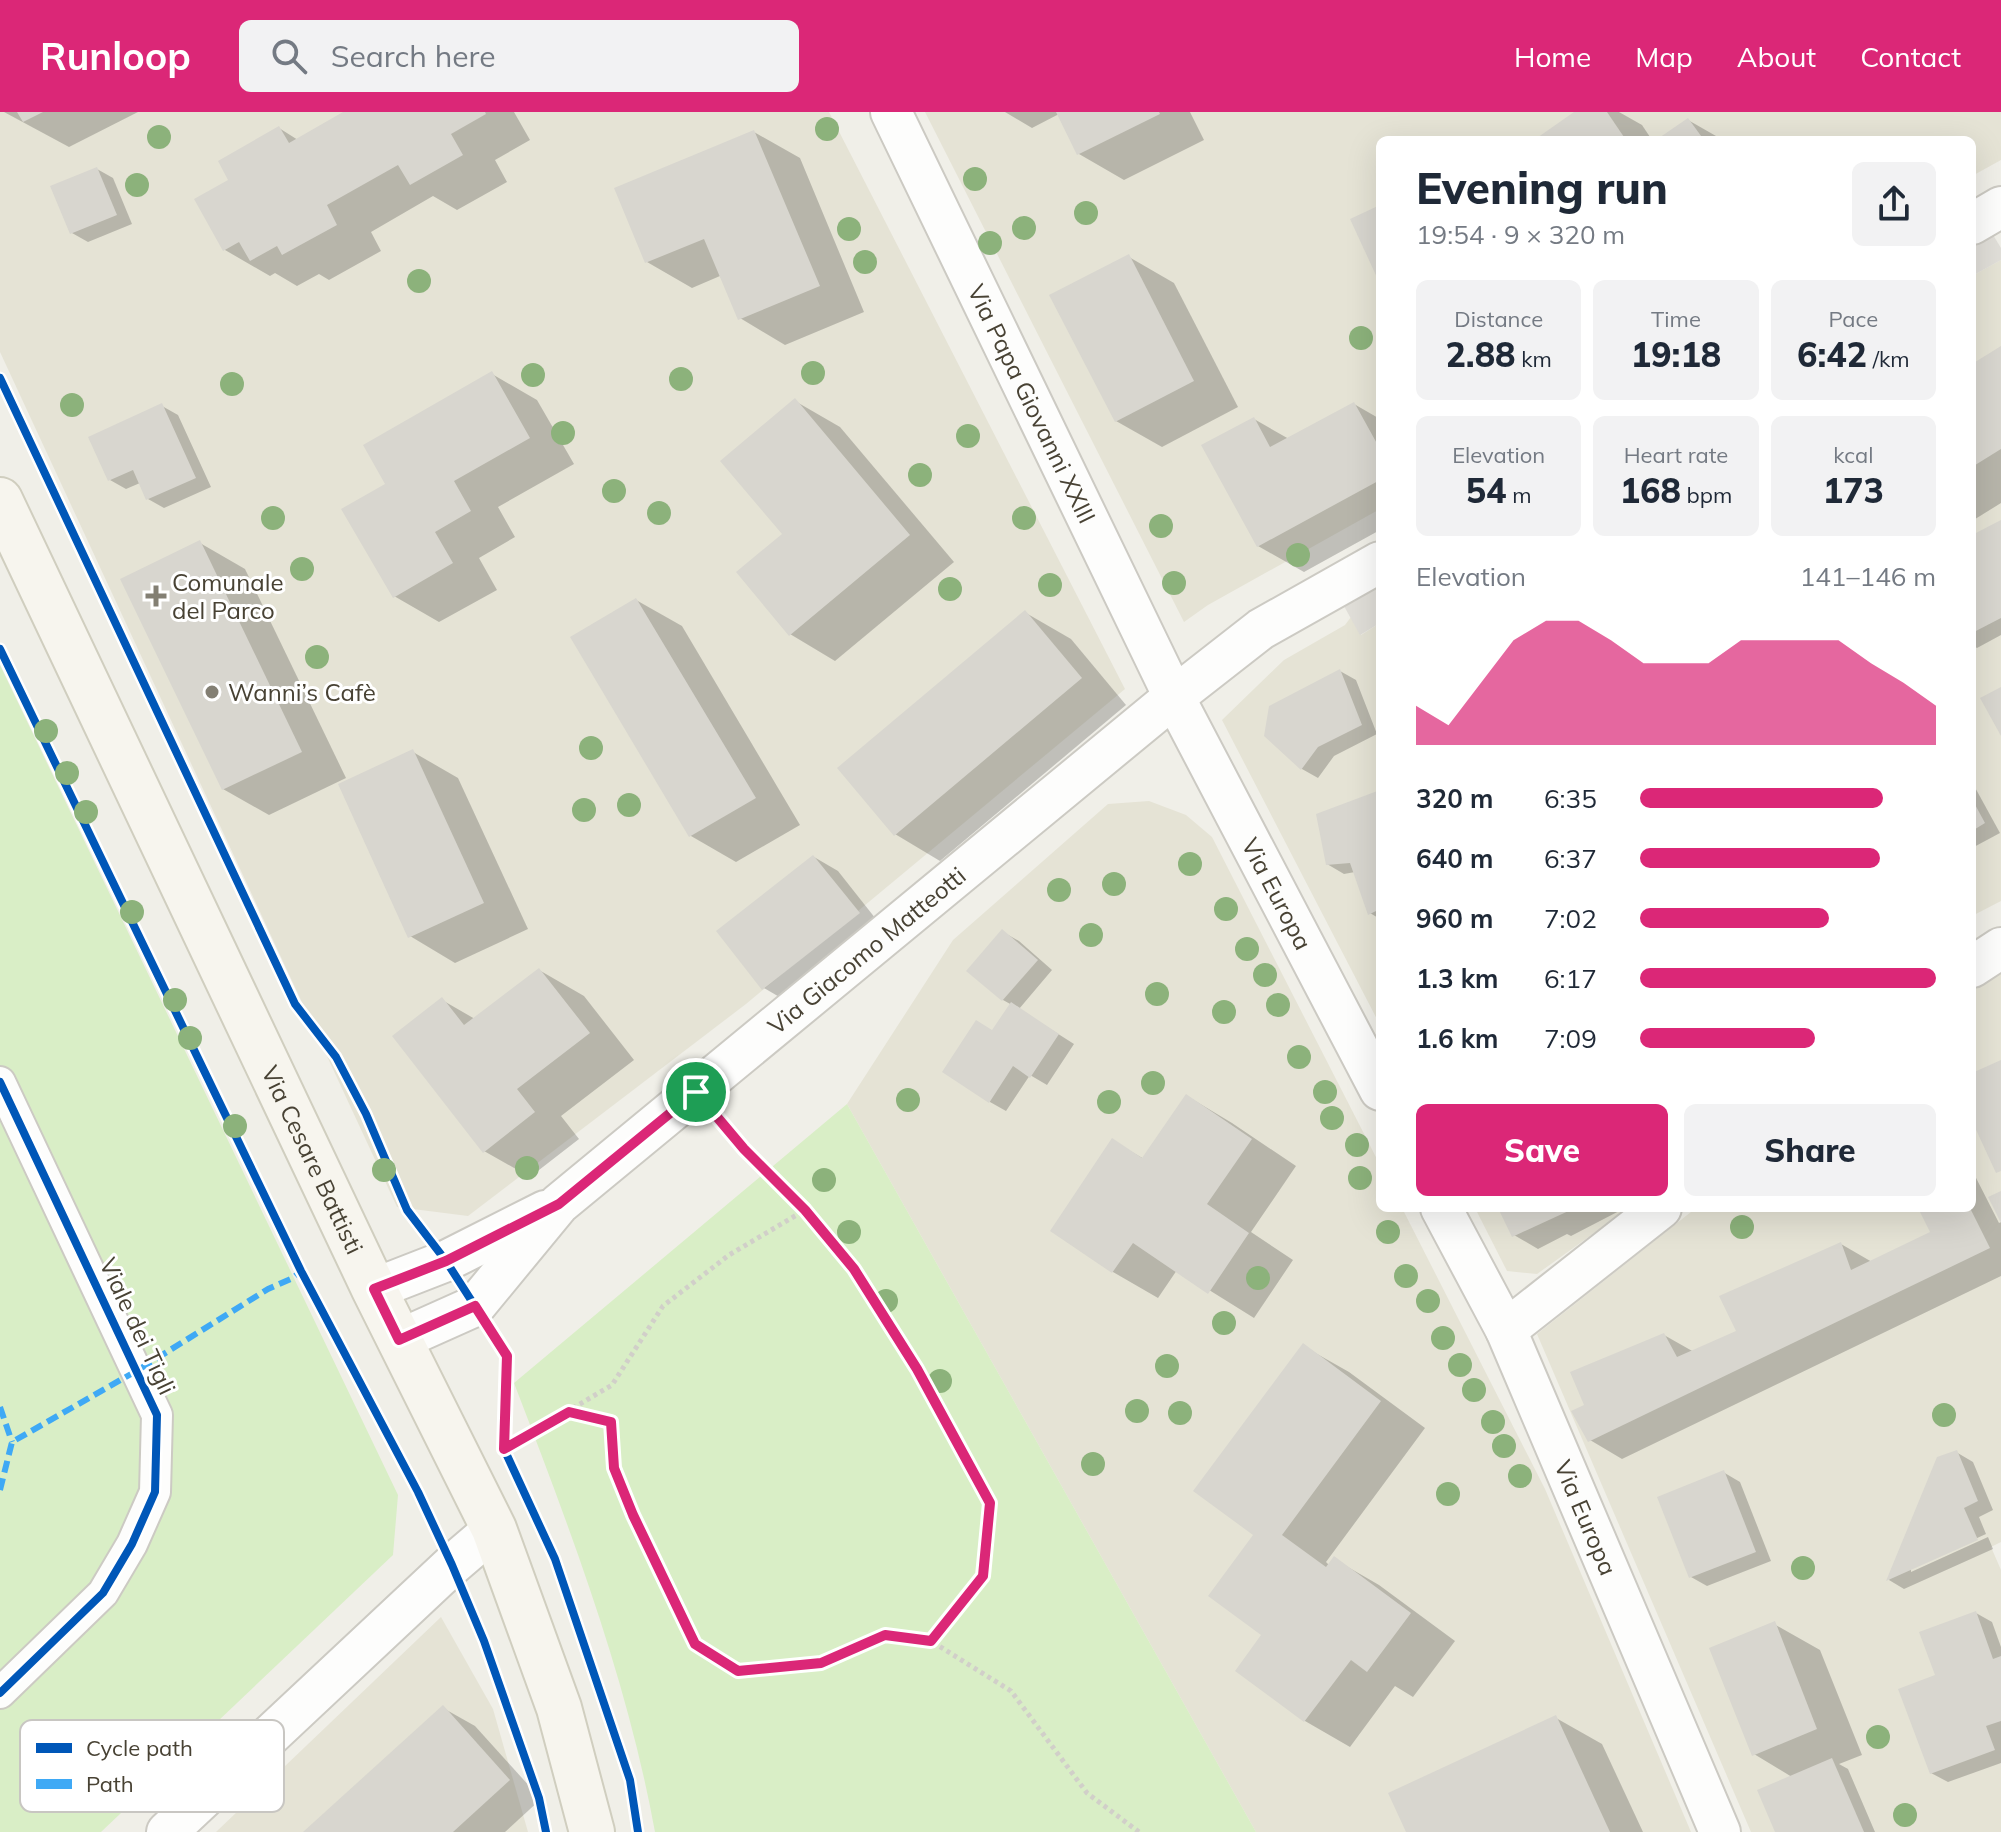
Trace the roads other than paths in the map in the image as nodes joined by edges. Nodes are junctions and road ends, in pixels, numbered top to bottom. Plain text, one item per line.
1 (891, 112) edge
2 (2001, 207) edge
3 (1976, 222) edge
4 (0, 500) edge
5 (1376, 564) edge
6 (1174, 697) junction
7 (2001, 948) edge
8 (1976, 964) edge
9 (0, 1082) edge
10 (1376, 1082) edge
11 (559, 1204) junction
12 (1443, 1212) edge
13 (1656, 1212) edge
14 (374, 1289) junction
15 (1506, 1330) junction
16 (399, 1340) junction
17 (494, 1529) junction
18 (0, 1693) edge
19 (284, 1722) edge
20 (188, 1812) edge
21 (167, 1832) edge
22 (592, 1832) edge
23 (1720, 1832) edge

1 - 6 street, Via Papa Giovanni XXIII
2 - 3 street
4 - 14 main road, Via Cesare Battisti
5 - 6 street, Via Giacomo Matteotti
6 - 10 street, Via Europa
6 - 11 street, Via Giacomo Matteotti
7 - 8 street
9 - 18 street, Viale dei Tigli
11 - 14 street, Via Giacomo Matteotti
11 - 16 street, Via Giacomo Matteotti
12 - 15 street, Via Europa
13 - 15 street
14 - 16 main road, Via Cesare Battisti
15 - 23 street, Via Europa
16 - 17 main road, Via Cesare Battisti
17 - 19 street
17 - 22 main road, Via Cesare Battisti
20 - 21 street

